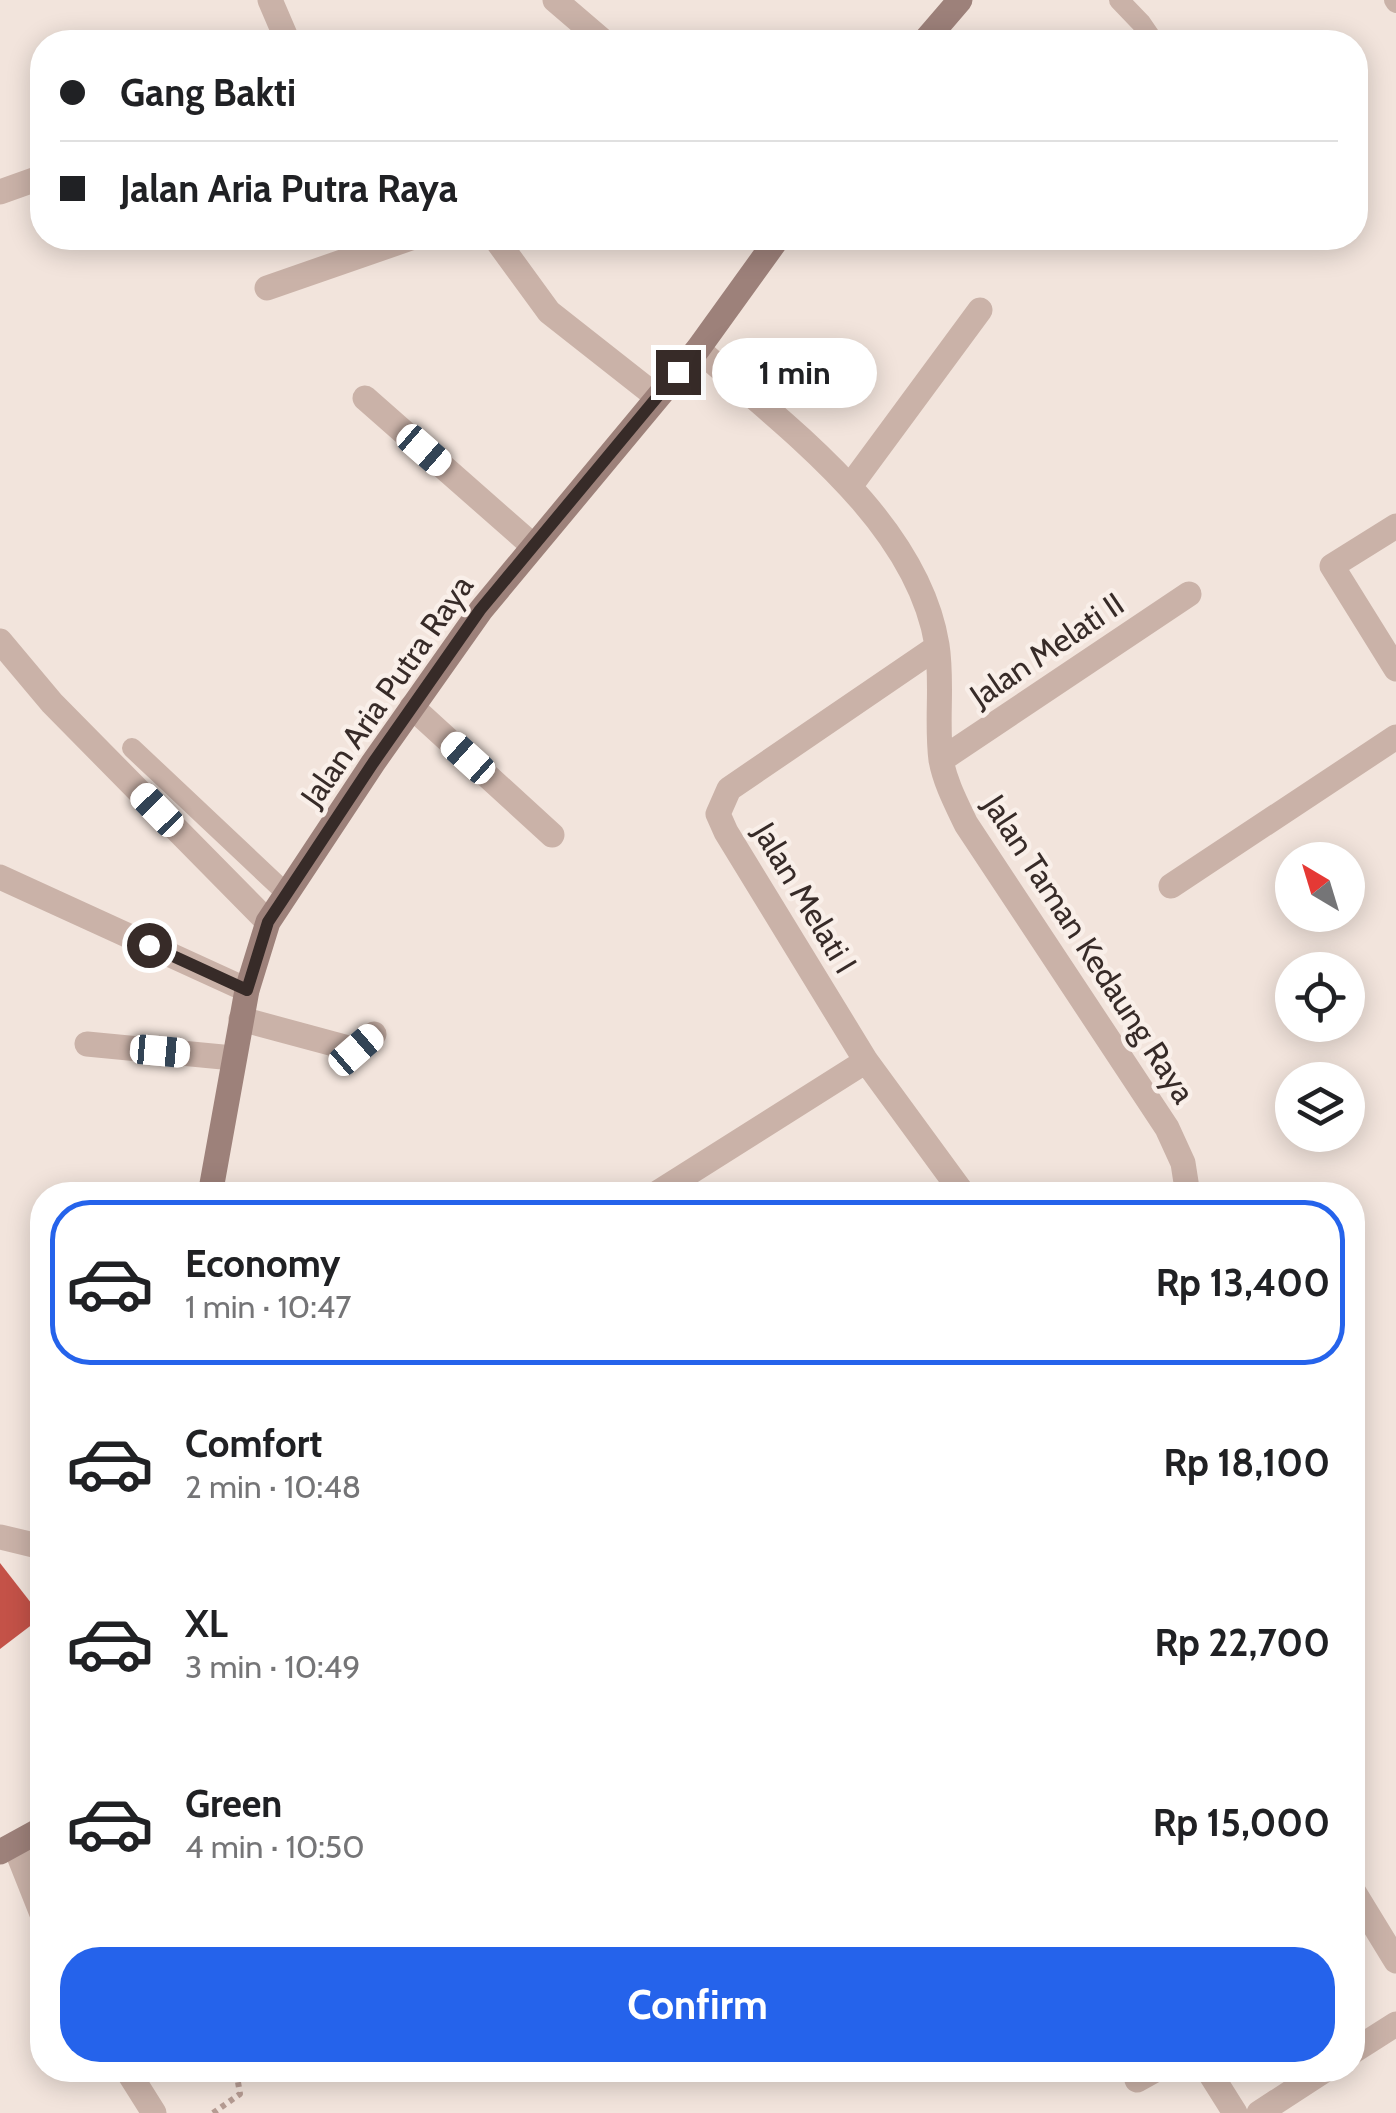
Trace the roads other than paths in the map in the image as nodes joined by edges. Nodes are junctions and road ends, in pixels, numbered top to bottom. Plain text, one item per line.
1 (270, 0) edge
2 (555, 0) edge
3 (960, 0) edge
4 (1119, 0) edge
5 (283, 30) edge
6 (590, 30) edge
7 (934, 30) edge
8 (1144, 30) edge
9 (30, 181) edge
10 (0, 191) edge
11 (376, 250) edge
12 (504, 250) edge
13 (769, 250) edge
14 (267, 288) dead end
15 (980, 310) dead end
16 (698, 348) junction
17 (657, 396) junction
18 (365, 398) dead end
19 (851, 485) junction
20 (1396, 526) edge
21 (532, 545) junction
22 (1189, 594) dead end
23 (0, 641) edge
24 (938, 647) junction
25 (1396, 669) edge
26 (412, 707) junction
27 (1396, 737) edge
28 (132, 748) dead end
29 (941, 760) junction
30 (552, 835) dead end
31 (0, 877) edge
32 (1170, 886) dead end
33 (287, 894) junction
34 (268, 922) junction
35 (247, 990) junction
36 (242, 1019) junction
37 (374, 1034) dead end
38 (88, 1044) dead end
39 (234, 1058) junction
40 (866, 1062) junction
41 (212, 1182) edge
42 (675, 1182) edge
43 (954, 1182) edge
44 (1186, 1182) edge
45 (0, 1536) edge
46 (30, 1544) edge
47 (30, 1836) edge
48 (7, 1849) edge
49 (30, 1892) edge
50 (1365, 1911) edge
51 (1396, 1962) edge
52 (1396, 2024) edge
53 (1365, 2044) edge
54 (134, 2082) edge
55 (1216, 2082) edge
56 (1307, 2082) edge
57 (154, 2113) edge
58 (1235, 2113) edge
59 (1259, 2113) edge

1 - 5 street
2 - 6 street
3 - 7 main road
4 - 8 lane
9 - 10 street
11 - 14 street
12 - 17 street
13 - 16 main road, Jalan Aria Putra Raya
15 - 19 street
16 - 17 main road, Jalan Aria Putra Raya
16 - 19 street, Jalan Taman Kedaung Raya
17 - 21 main road, Jalan Aria Putra Raya
18 - 21 street
19 - 24 street, Jalan Taman Kedaung Raya
20 - 25 street
21 - 26 main road, Jalan Aria Putra Raya
22 - 29 street, Jalan Melati II
23 - 34 street
24 - 29 street, Jalan Taman Kedaung Raya
24 - 40 street, Jalan Melati I
26 - 30 street
26 - 33 main road, Jalan Aria Putra Raya
27 - 32 street
28 - 33 lane
29 - 44 street, Jalan Taman Kedaung Raya
31 - 35 street
33 - 34 main road, Jalan Aria Putra Raya
34 - 35 main road, Jalan Aria Putra Raya
35 - 36 main road, Jalan Aria Putra Raya
36 - 37 street
36 - 39 main road, Jalan Aria Putra Raya
38 - 39 street
39 - 41 main road, Jalan Aria Putra Raya
40 - 42 street
40 - 43 street, Jalan Melati I
45 - 46 street
47 - 48 main road
48 - 49 street
50 - 51 street
52 - 53 street
54 - 57 street
55 - 58 street
56 - 59 street

